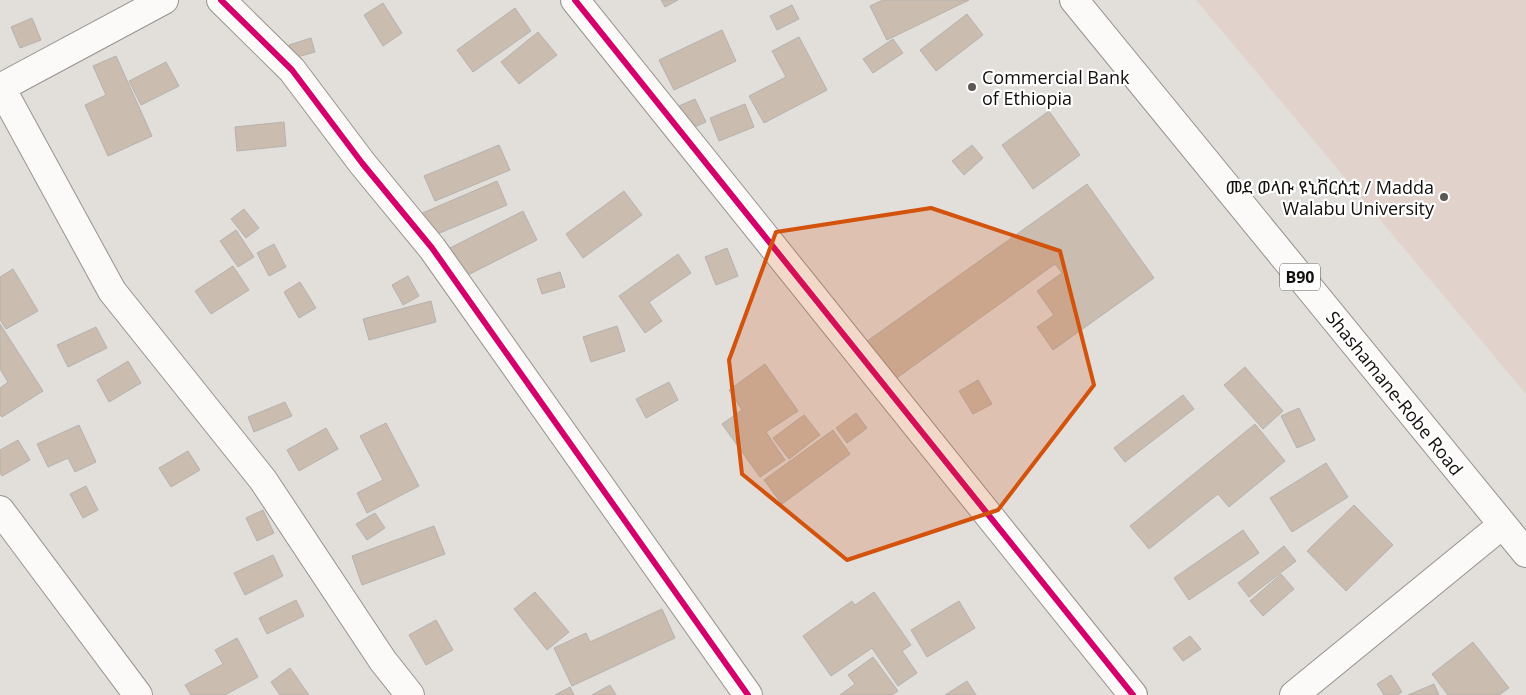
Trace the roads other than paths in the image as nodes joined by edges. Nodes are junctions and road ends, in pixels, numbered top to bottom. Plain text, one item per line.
1 (164, 0) edge
2 (221, 0) edge
3 (575, 0) edge
4 (1074, 0) edge
5 (0, 87) edge
6 (0, 510) edge
7 (1502, 525) junction
8 (1526, 554) edge
9 (138, 695) edge
10 (410, 695) edge
11 (748, 695) edge
12 (1133, 695) edge
13 (1294, 695) edge

1 - 5 street
2 - 11 street
3 - 12 street
4 - 7 street, Shashamane-Robe Road / B90
5 - 10 street
6 - 9 street
7 - 8 street, Shashamane-Robe Road / B90
7 - 13 street

